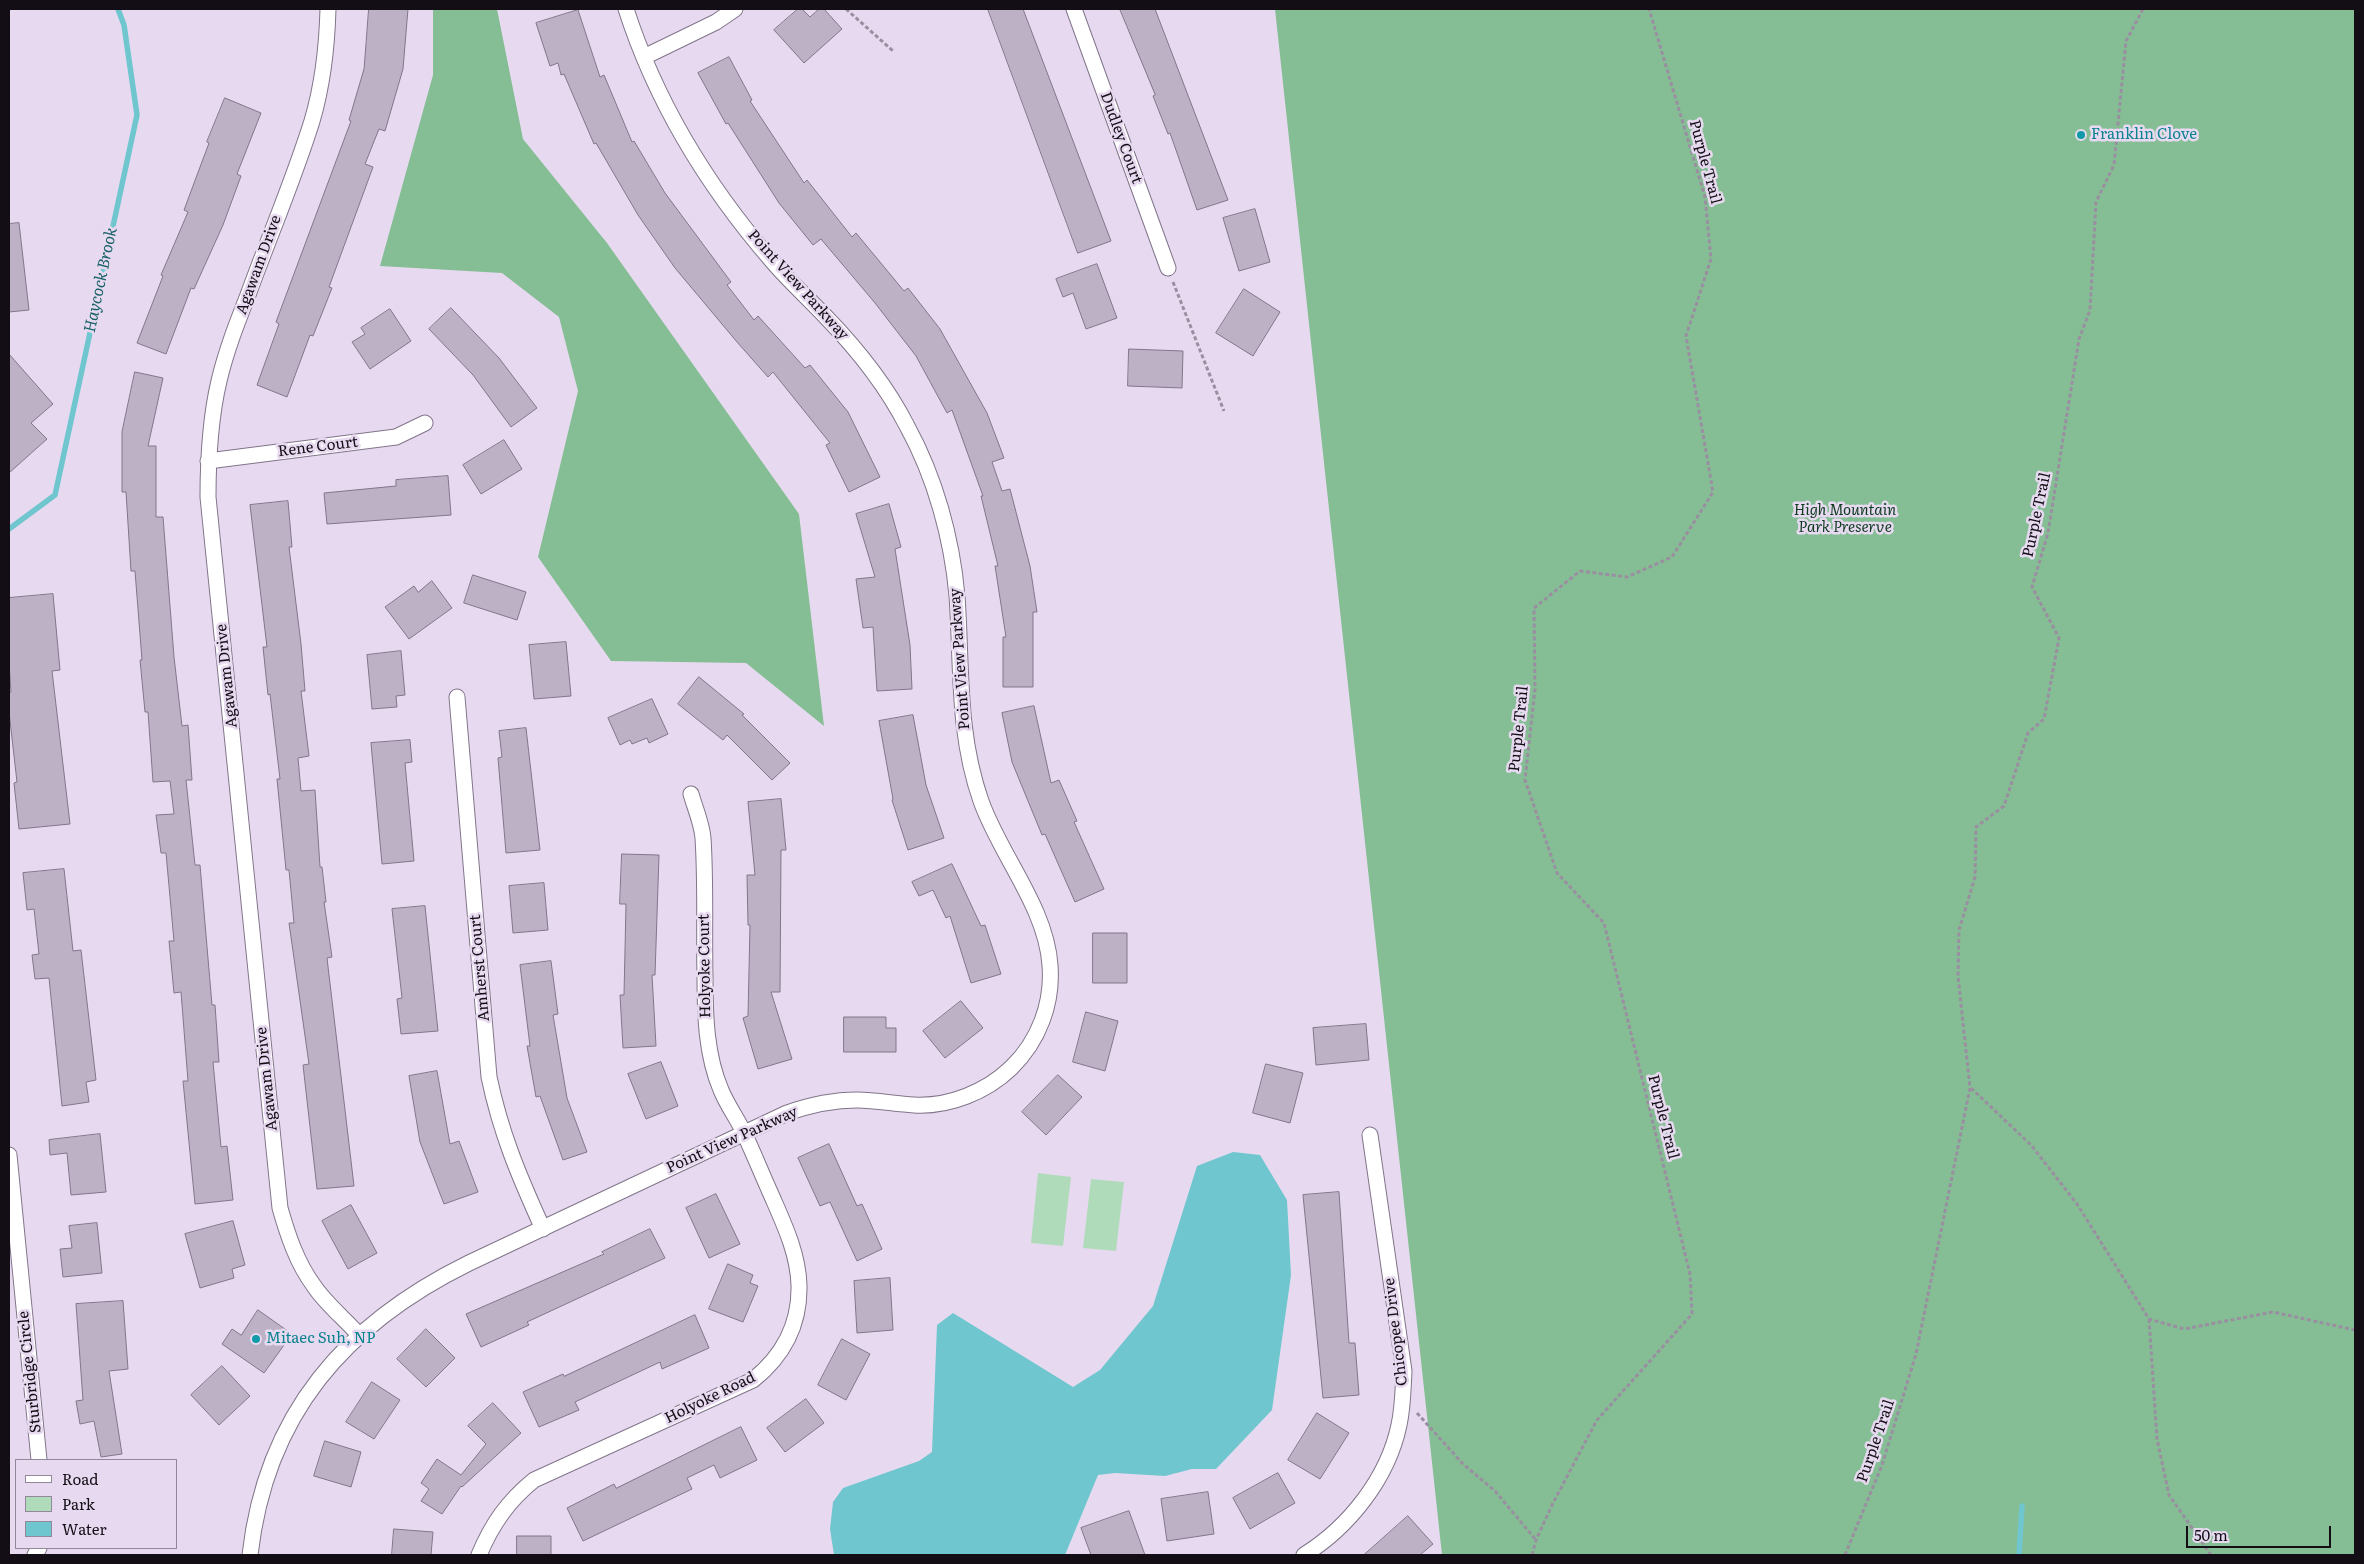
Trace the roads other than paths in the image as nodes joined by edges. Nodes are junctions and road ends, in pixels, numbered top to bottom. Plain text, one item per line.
1 (328, 9) edge
2 (626, 9) edge
3 (735, 9) edge
4 (1074, 9) edge
5 (644, 57) junction
6 (1168, 268) road end
7 (425, 423) dead end
8 (208, 460) junction
9 (457, 697) dead end
10 (691, 794) dead end
11 (744, 1132) junction
12 (1370, 1135) dead end
13 (9, 1154) edge
14 (543, 1228) junction
15 (15, 1284) edge
16 (359, 1334) junction
17 (39, 1459) edge
18 (250, 1555) edge
19 (479, 1555) edge
20 (1304, 1555) edge

1 - 8 street, Agawam Drive
2 - 5 street, Point View Parkway
3 - 5 street
4 - 6 street, Dudley Court
5 - 11 street, Point View Parkway
7 - 8 street, Rene Court
8 - 16 street, Agawam Drive
9 - 14 street, Amherst Court
10 - 11 street, Holyoke Court
11 - 14 street, Point View Parkway
11 - 19 street, Holyoke Road
12 - 20 street, Chicopee Drive
13 - 15 street, Sturbridge Circle
14 - 16 street, Point View Parkway
15 - 17 street, Sturbridge Circle
16 - 18 street, Point View Parkway

